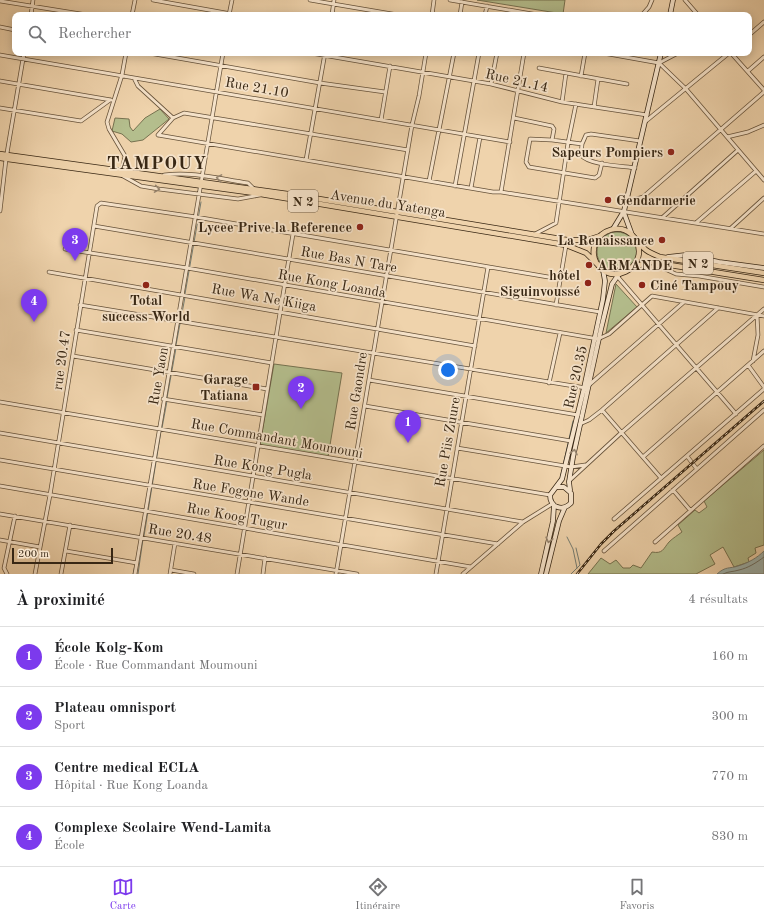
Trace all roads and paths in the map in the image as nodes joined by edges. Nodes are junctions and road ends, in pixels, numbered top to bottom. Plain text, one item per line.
1 (33, 0) edge
2 (134, 0) edge
3 (153, 0) edge
4 (232, 0) edge
5 (310, 0) edge
6 (434, 0) edge
7 (450, 0) edge
8 (652, 0) edge
9 (673, 0) edge
10 (685, 0) edge
11 (0, 1) edge
12 (334, 2) edge
13 (462, 2) junction
14 (487, 6) junction
15 (32, 7) junction
16 (504, 9) junction
17 (31, 12) edge
18 (66, 12) edge
19 (132, 12) edge
20 (218, 12) edge
21 (229, 12) edge
22 (332, 12) edge
23 (383, 12) edge
24 (432, 12) edge
25 (460, 12) edge
26 (486, 12) edge
27 (504, 12) edge
28 (520, 12) edge
29 (645, 12) edge
30 (671, 12) edge
31 (695, 12) edge
32 (764, 22) edge
33 (0, 27) edge
34 (12, 29) edge
35 (752, 32) edge
36 (0, 55) edge
37 (24, 56) edge
38 (125, 56) edge
39 (166, 56) edge
40 (223, 56) edge
41 (325, 56) edge
42 (336, 56) edge
43 (426, 56) edge
44 (454, 56) edge
45 (478, 56) edge
46 (496, 56) edge
47 (524, 56) edge
48 (584, 56) edge
49 (620, 56) edge
50 (660, 56) edge
51 (672, 56) edge
52 (726, 56) edge
53 (733, 56) edge
54 (764, 57) edge
55 (23, 59) junction
56 (659, 63) junction
57 (221, 66) junction
58 (390, 66) junction
59 (539, 68) dead end
60 (748, 71) junction
61 (423, 72) junction
62 (566, 73) junction
63 (122, 76) junction
64 (581, 76) junction
65 (450, 77) junction
66 (134, 78) junction
67 (598, 78) junction
68 (0, 81) edge
69 (474, 81) junction
70 (320, 83) junction
71 (491, 84) junction
72 (627, 84) dead end
73 (19, 85) junction
74 (686, 90) junction
75 (518, 91) junction
76 (764, 91) edge
77 (217, 92) junction
78 (385, 92) junction
79 (112, 100) junction
80 (562, 102) junction
81 (576, 104) junction
82 (594, 107) junction
83 (0, 108) edge
84 (316, 109) junction
85 (15, 110) junction
86 (647, 115) junction
87 (173, 118) junction
88 (213, 118) junction
89 (514, 118) junction
90 (381, 120) junction
91 (646, 121) junction
92 (412, 125) junction
93 (764, 125) edge
94 (438, 130) junction
95 (721, 130) junction
96 (312, 134) junction
97 (465, 134) junction
98 (480, 137) junction
99 (727, 137) junction
100 (552, 140) junction
101 (640, 141) junction
102 (510, 142) junction
103 (568, 143) junction
104 (208, 144) junction
105 (582, 144) junction
106 (408, 150) junction
107 (738, 150) junction
108 (0, 154) edge
109 (6, 157) junction
110 (0, 158) edge
111 (306, 160) junction
112 (602, 163) junction
113 (634, 168) junction
114 (756, 171) junction
115 (121, 173) junction
116 (564, 173) junction
117 (160, 176) junction
118 (204, 176) junction
119 (403, 177) junction
120 (764, 180) edge
121 (429, 181) junction
122 (202, 184) junction
123 (456, 186) junction
124 (471, 188) junction
125 (255, 190) junction
126 (502, 192) junction
127 (200, 194) junction
128 (263, 194) junction
129 (764, 198) edge
130 (560, 202) junction
131 (626, 202) junction
132 (0, 211) edge
133 (624, 211) junction
134 (396, 213) junction
135 (196, 217) junction
136 (663, 217) junction
137 (697, 222) junction
138 (94, 226) junction
139 (731, 228) junction
140 (612, 229) junction
141 (293, 234) junction
142 (516, 234) junction
143 (535, 234) junction
144 (764, 234) edge
145 (632, 235) junction
146 (600, 236) junction
147 (637, 242) junction
148 (192, 243) junction
149 (566, 245) junction
150 (65, 249) dead end
151 (390, 250) junction
152 (89, 253) junction
153 (665, 258) junction
154 (290, 260) junction
155 (651, 262) junction
156 (598, 266) junction
157 (488, 267) junction
158 (187, 268) junction
159 (684, 268) junction
160 (764, 268) edge
161 (631, 269) junction
162 (603, 270) junction
163 (49, 272) dead end
164 (764, 273) edge
165 (618, 275) junction
166 (685, 276) junction
167 (387, 277) junction
168 (85, 279) junction
169 (560, 279) junction
170 (764, 280) edge
171 (286, 286) junction
172 (764, 288) edge
173 (484, 293) junction
174 (183, 294) junction
175 (684, 302) junction
176 (382, 303) junction
177 (641, 304) junction
178 (80, 305) junction
179 (556, 306) junction
180 (718, 308) junction
181 (764, 309) edge
182 (281, 312) junction
183 (600, 312) junction
184 (757, 315) junction
185 (764, 316) edge
186 (480, 319) junction
187 (178, 320) junction
188 (659, 324) junction
189 (378, 329) junction
190 (76, 330) junction
191 (560, 333) junction
192 (277, 338) junction
193 (596, 339) junction
194 (677, 345) junction
195 (174, 346) junction
196 (475, 346) junction
197 (764, 351) edge
198 (374, 354) junction
199 (73, 356) junction
200 (753, 361) junction
201 (272, 363) junction
202 (748, 365) junction
203 (696, 367) junction
204 (470, 371) junction
205 (170, 372) junction
206 (369, 380) junction
207 (550, 383) junction
208 (586, 387) junction
209 (764, 388) edge
210 (268, 389) junction
211 (717, 391) junction
212 (466, 396) junction
213 (164, 399) junction
214 (0, 402) edge
215 (365, 406) junction
216 (602, 410) junction
217 (764, 410) edge
218 (64, 413) junction
219 (736, 414) junction
220 (263, 415) junction
221 (579, 416) junction
222 (462, 423) junction
223 (580, 424) junction
224 (160, 430) junction
225 (0, 433) edge
226 (621, 433) junction
227 (571, 441) junction
228 (59, 443) junction
229 (258, 446) junction
230 (764, 446) edge
231 (457, 448) junction
232 (687, 456) junction
233 (643, 457) junction
234 (0, 460) edge
235 (155, 460) junction
236 (356, 463) junction
237 (585, 465) junction
238 (565, 466) junction
239 (571, 467) junction
240 (696, 468) junction
241 (54, 470) junction
242 (253, 476) junction
243 (661, 478) junction
244 (452, 479) junction
245 (569, 482) junction
246 (0, 486) edge
247 (150, 486) junction
248 (557, 487) junction
249 (570, 490) junction
250 (673, 490) junction
251 (351, 493) junction
252 (50, 495) junction
253 (550, 495) junction
254 (249, 503) junction
255 (553, 505) junction
256 (565, 507) junction
257 (447, 509) junction
258 (690, 510) junction
259 (146, 512) junction
260 (0, 514) edge
261 (15, 516) junction
262 (346, 518) junction
263 (614, 519) dead end
264 (44, 521) junction
265 (522, 522) junction
266 (70, 525) junction
267 (244, 528) junction
268 (442, 535) junction
269 (142, 538) junction
270 (0, 540) edge
271 (10, 542) junction
272 (655, 542) dead end
273 (175, 543) junction
274 (498, 544) junction
275 (342, 545) junction
276 (40, 547) junction
277 (66, 551) junction
278 (604, 551) dead end
279 (240, 554) junction
280 (265, 558) junction
281 (438, 562) junction
282 (137, 563) junction
283 (0, 567) edge
284 (471, 567) junction
285 (4, 568) junction
286 (171, 570) junction
287 (336, 572) edge
288 (7, 574) edge
289 (35, 574) edge
290 (39, 574) edge
291 (61, 574) edge
292 (135, 574) edge
293 (170, 574) edge
294 (194, 574) edge
295 (237, 574) edge
296 (263, 574) edge
297 (357, 574) edge
298 (436, 574) edge
299 (463, 574) edge
300 (541, 574) edge
301 (546, 574) edge

1 - 15 street
2 - 19 street
3 - 20 street
4 - 21 street
5 - 12 street
6 - 24 street
7 - 13 street
8 - 29 street
9 - 30 main road
10 - 31 street
11 - 15 street
12 - 22 street
12 - 23 street
13 - 14 street
13 - 25 street
14 - 16 street
14 - 26 street
15 - 17 street
15 - 18 street
16 - 27 street
16 - 28 street
32 - 35 street
33 - 34 street
36 - 55 street, Rue 21.10
37 - 55 street
38 - 63 street
39 - 57 street
40 - 57 street, Rue Yaon
41 - 70 street
42 - 58 street, Rue 21.14
43 - 61 street, Rue Gaondre
44 - 65 street
45 - 69 street
46 - 71 street
47 - 75 street
48 - 64 street
49 - 56 street
50 - 56 main road
51 - 56 street
52 - 74 street
53 - 60 street
54 - 60 street
55 - 63 street, Rue 21.10
55 - 73 street
56 - 74 street
56 - 86 main road
57 - 70 street
57 - 77 street, Rue Yaon
58 - 61 street, Rue 21.14
58 - 78 street
59 - 62 street
60 - 76 street
61 - 65 street, Rue 21.14
61 - 92 street, Rue Gaondre
62 - 64 street
62 - 80 street
63 - 66 street, Rue 21.10
63 - 79 street
64 - 67 street
65 - 69 street, Rue 21.14
65 - 94 street
66 - 77 street, Rue 21.10
66 - 87 street
67 - 72 street
67 - 82 street
68 - 73 street
69 - 71 street, Rue 21.14
69 - 97 street
70 - 78 street
70 - 84 street
71 - 75 street, Rue 21.14
73 - 79 street
73 - 85 street
74 - 91 street
74 - 95 street
75 - 80 street, Rue 21.14
75 - 89 street
76 - 95 street
77 - 84 street, Rue 21.10
77 - 88 street, Rue Yaon
78 - 90 street
79 - 85 street
79 - 115 street
80 - 81 street, Rue 21.14
81 - 82 street, Rue 21.14
81 - 103 street
82 - 86 street, Rue 21.14
83 - 85 street
84 - 90 street, Rue 21.10
84 - 96 street
85 - 109 street
86 - 91 main road
87 - 88 street
87 - 104 street
88 - 96 street
88 - 104 street, Rue Yaon
89 - 100 street
89 - 102 street
90 - 92 street, Rue 21.10
91 - 101 main road
92 - 94 street, Rue 21.10
92 - 106 street, Rue Gaondre
93 - 99 street
94 - 97 street, Rue 21.10
94 - 121 street
95 - 99 street
95 - 131 street
96 - 106 street
96 - 111 street
97 - 98 street, Rue 21.10
97 - 123 street
98 - 102 street, Rue 21.10
98 - 124 street
99 - 107 street
100 - 103 street
100 - 116 street
101 - 105 street
101 - 113 main road
102 - 126 street
103 - 105 street
103 - 116 street
104 - 111 street
104 - 118 street, Rue Yaon
105 - 112 street
106 - 119 street, Rue Gaondre
107 - 114 street
107 - 136 street
108 - 109 main road, Avenue du Yatenga / N 2
109 - 110 main road, Avenue du Yatenga / N 2
109 - 115 main road, Avenue du Yatenga / N 2
109 - 132 street
111 - 119 street
112 - 113 street
112 - 116 street
113 - 131 main road
114 - 120 street
114 - 137 street
115 - 117 main road, Avenue du Yatenga / N 2
115 - 122 main road, Avenue du Yatenga / N 2
115 -> 127 street
116 - 130 street
117 - 118 street
117 - 122 main road, Avenue du Yatenga / N 2
118 - 122 street, Rue Yaon
125 -> 118 street
119 - 121 street
119 - 134 street, Rue Gaondre
121 - 123 street
122 - 125 main road, Avenue du Yatenga / N 2
122 - 127 street, Rue Yaon
122 - 128 main road, Avenue du Yatenga / N 2
123 - 124 street
124 - 126 street
125 - 134 main road, Avenue du Yatenga / N 2
126 - 130 street
127 - 128 street
127 - 135 street, Rue Yaon
128 - 134 main road, Avenue du Yatenga / N 2
129 - 139 street
130 - 133 street
130 - 143 street
131 - 133 main road
133 - 136 street
133 - 140 main road
133 - 145 main road
134 - 142 main road, Avenue du Yatenga / N 2
134 - 151 street, Rue Gaondre
135 - 138 street, rue 20.47
135 - 141 street
135 - 148 street, Rue Yaon
136 - 137 street
137 - 139 street
138 - 148 street, Rue Bas N Tare
138 - 152 street, rue 20.47
139 - 144 street
140 - 145 main road
140 - 146 main road, N 2
141 - 151 street
141 - 154 street
142 - 143 main road, Avenue du Yatenga / N 2
142 - 149 main road, Avenue du Yatenga / N 2
143 - 146 main road, Avenue du Yatenga / N 2
145 - 147 main road, N 2
146 - 156 main road
147 - 153 main road, N 2
147 - 161 main road
148 - 154 street, Rue Bas N Tare
148 - 158 street, Rue Yaon
149 - 156 main road, Avenue du Yatenga / N 2
149 - 169 street
150 - 152 street, Rue Kong Loanda
151 - 157 street
151 - 167 street, Rue Gaondre
152 - 158 street, Rue Kong Loanda
152 - 168 street, rue 20.47
153 - 160 main road
153 - 164 main road, N 2
154 - 167 street, Rue Bas N Tare
154 - 171 street
155 - 159 main road, N 2
155 - 161 main road, N 2
155 - 166 street
156 - 162 main road, N 2
157 - 169 street
157 - 173 street, Rue Piis Zuure
158 - 171 street, Rue Kong Loanda
158 - 174 street, Rue Yaon
159 - 166 street
159 - 170 main road, N 2
161 - 165 main road, N 2
162 - 165 main road, N 2
162 - 183 main road, Rue 20.35
163 - 168 street, Rue Wa Ne Kiiga
165 - 177 street
165 - 193 main road, Rue 20.35
166 - 172 street
167 - 173 street, Rue Bas N Tare
167 - 176 street, Rue Gaondre
168 - 174 street, Rue Wa Ne Kiiga
168 - 178 street, rue 20.47
169 - 179 street
171 - 176 street, Rue Kong Loanda
171 - 182 street
173 - 179 street, Rue Bas N Tare
173 - 186 street, Rue Piis Zuure
174 - 182 street, Rue Wa Ne Kiiga
174 - 187 street, Rue Yaon
175 - 177 street
175 - 180 street
175 - 188 street
176 - 186 street, Rue Kong Loanda
176 - 189 street, Rue Gaondre
177 - 188 street
177 - 193 street
178 - 187 street
178 - 190 street, rue 20.47
179 - 183 street, Rue Bas N Tare
180 - 184 street
180 - 194 street
181 - 184 street
182 - 189 street, Rue Wa Ne Kiiga
182 - 192 street
183 - 193 main road, Rue 20.35
184 - 185 street
184 - 200 street
184 - 203 street
186 - 191 street, Rue Kong Loanda
186 - 196 street, Rue Piis Zuure
187 - 192 street
187 - 195 street, Rue Yaon
188 - 194 street
188 - 208 street
189 - 196 street, Rue Wa Ne Kiiga
189 - 198 street, Rue Gaondre
190 - 195 street
190 - 199 street, rue 20.47
191 - 193 street, Rue Kong Loanda
191 - 207 street
192 - 198 street
192 - 201 street
193 - 208 main road, Rue 20.35
194 - 203 street
194 - 216 street
195 - 201 street
195 - 205 street, Rue Yaon
196 - 204 street, Rue Piis Zuure
197 - 200 street
198 - 204 street
198 - 206 street, Rue Gaondre
199 - 205 street
199 - 218 street, rue 20.47
200 - 202 street
201 - 210 street
202 - 209 street
202 - 211 street
203 - 211 street
203 - 226 street
204 - 207 street
204 - 212 street, Rue Piis Zuure
205 - 210 street
205 - 213 street, Rue Yaon
206 - 212 street
206 - 215 street, Rue Gaondre
207 - 208 street
208 - 221 main road, Rue 20.35
209 - 219 street
210 - 220 street
211 - 219 street
211 - 233 street
212 - 221 street
212 - 222 street, Rue Piis Zuure
213 - 220 street
213 - 224 street, Rue Yaon
214 - 218 street, Rue Commandant Moumouni
215 - 222 street
215 - 236 street, Rue Gaondre
216 - 223 street
216 - 226 street
217 - 240 street
218 - 224 street, Rue Commandant Moumouni
218 - 228 street, rue 20.47
219 - 232 street
220 - 229 street
221 - 223 main road, Rue 20.35
221 - 227 main road, Rue 20.35
222 - 227 street
222 - 231 street, Rue Piis Zuure
239 -> 223 main road, Rue 20.35
224 - 229 street, Rue Commandant Moumouni
224 - 235 street, Rue Yaon
225 - 228 street, Rue Kong Pugla
226 - 233 street
226 - 237 street
227 - 238 main road, Rue 20.35
228 - 235 street, Rue Kong Pugla
228 - 241 street, rue 20.47
229 - 236 street, Rue Commandant Moumouni
229 - 242 street
230 - 258 street
231 - 238 street
231 - 244 street, Rue Piis Zuure
232 - 240 street
232 - 243 street
233 - 243 street
234 - 241 street, Rue Fogone Wande
235 - 242 street, Rue Kong Pugla
235 - 247 street, Rue Yaon
236 - 244 street, Rue Commandant Moumouni
236 - 251 street, Rue Gaondre
237 - 239 street
237 - 245 street
238 - 239 street
238 - 248 main road, Rue 20.35
239 - 245 main road, Rue 20.35
240 - 250 street
241 - 247 street, Rue Fogone Wande
241 - 252 street, rue 20.47
242 - 251 street, Rue Kong Pugla
242 - 254 street
243 - 263 street
244 - 253 street, Rue Commandant Moumouni
244 - 257 street, Rue Piis Zuure
245 - 249 main road, Rue 20.35
246 - 252 street, Rue Koog Tugur
247 - 254 street, Rue Fogone Wande
247 - 259 street, Rue Yaon
248 - 249 main road
248 - 253 main road
249 - 256 main road
250 - 258 street
250 - 278 street
251 - 257 street, Rue Kong Pugla
251 - 262 street, Rue Gaondre
252 - 259 street, Rue Koog Tugur
252 - 264 street, rue 20.47
253 - 255 main road
254 - 262 street, Rue Fogone Wande
254 - 267 street
255 - 256 main road
255 - 265 street
255 -> 300 main road
256 - 301 main road
257 - 265 street, Rue Kong Pugla
257 - 268 street, Rue Piis Zuure
258 - 272 street
259 - 267 street, Rue Koog Tugur
259 - 269 street, Rue Yaon
260 - 261 street, Rue 20.48
261 - 264 street, Rue 20.48
261 - 271 street
262 - 268 street, Rue Fogone Wande
262 - 275 street, Rue Gaondre
264 - 266 street, Rue 20.48
264 - 276 street, rue 20.47
265 - 274 street
266 - 269 street, Rue 20.48
266 - 277 street
267 - 275 street, Rue Koog Tugur
267 - 279 street
268 - 274 street, Rue Fogone Wande
268 - 281 street, Rue Piis Zuure
269 - 273 street, Rue 20.48
269 - 282 street, Rue Yaon
270 - 271 street
271 - 276 street
271 - 285 street
273 - 279 street, Rue 20.48
273 - 286 street
274 - 284 street
275 - 281 street, Rue Koog Tugur
275 - 287 street, Rue Gaondre
276 - 289 street, rue 20.47
277 - 282 street
277 - 291 street
279 - 280 street, Rue 20.48
279 - 295 street
280 - 287 street, Rue 20.48
280 - 296 street
281 - 284 street, Rue Koog Tugur
281 - 298 street, Rue Piis Zuure
282 - 292 street, Rue Yaon
283 - 285 street
284 - 299 street
285 - 288 street
286 - 293 street
286 - 294 street
287 - 297 street, Rue 20.48
289 - 290 street

